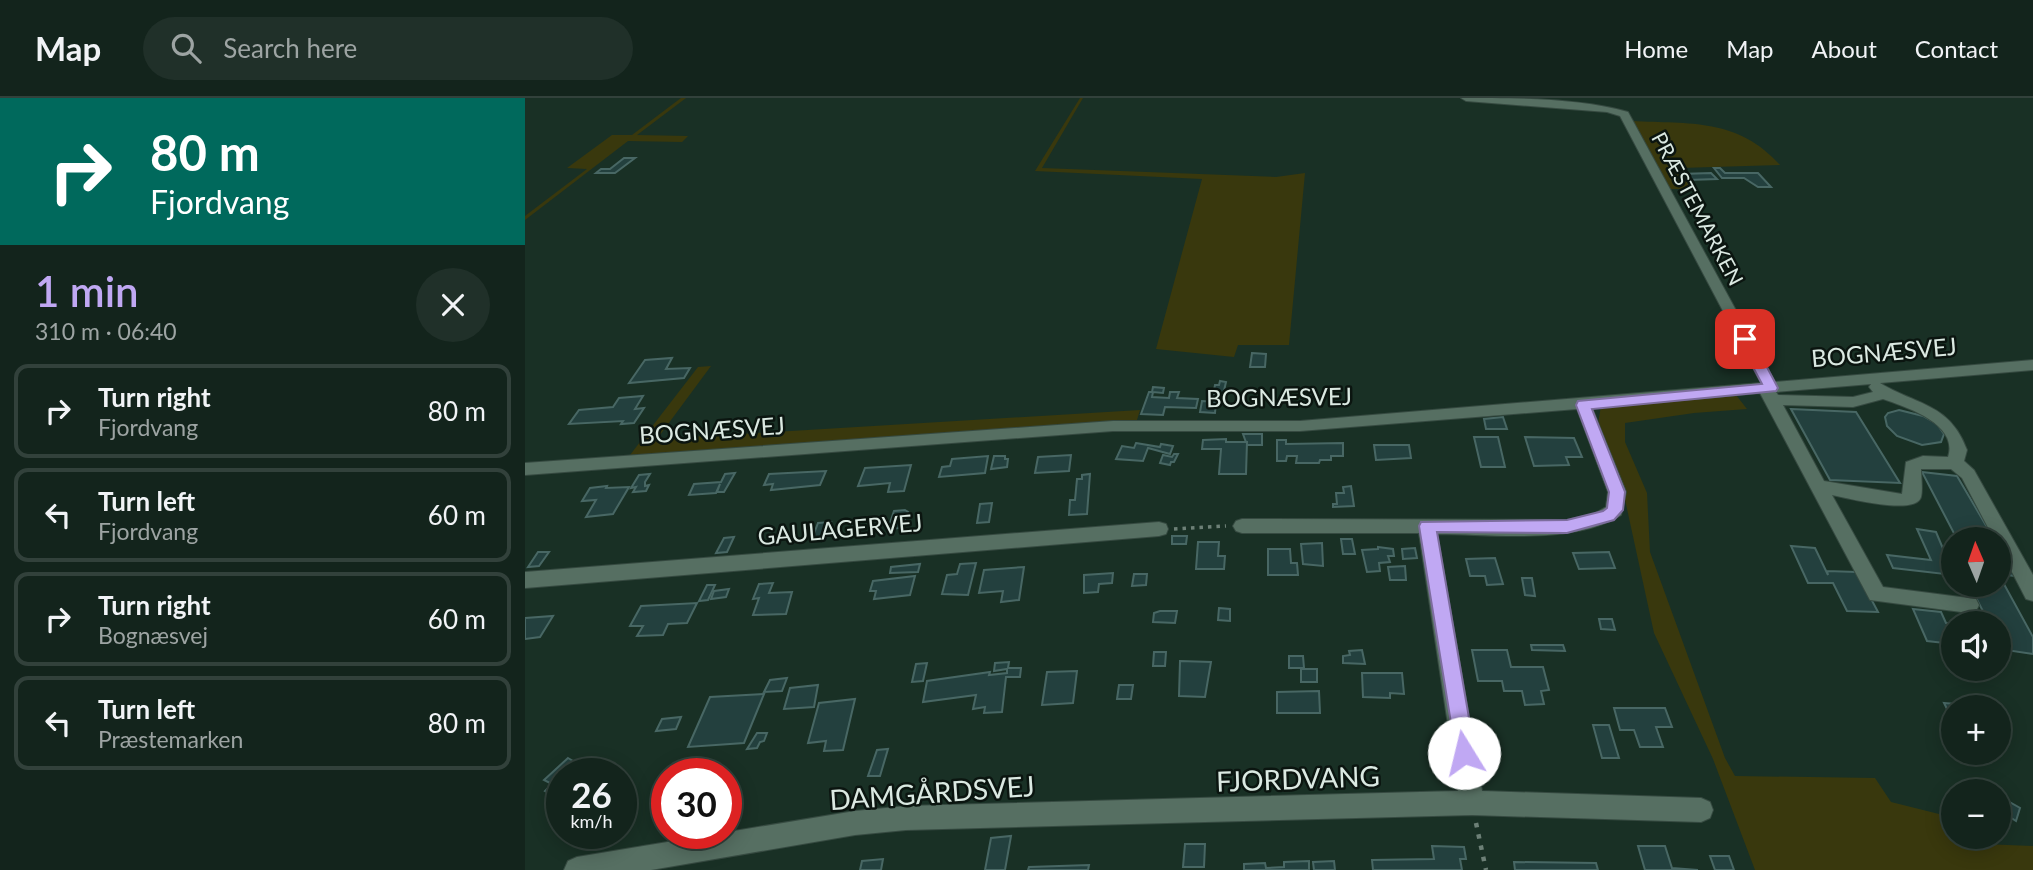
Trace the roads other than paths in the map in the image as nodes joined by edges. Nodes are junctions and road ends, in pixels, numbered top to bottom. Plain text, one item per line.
1 (1466, 98) edge
2 (1529, 101) edge
3 (2033, 365) edge
4 (1870, 379) junction
5 (1770, 392) junction
6 (1884, 394) junction
7 (1583, 405) junction
8 (1955, 463) junction
9 (525, 469) edge
10 (1817, 486) junction
11 (1242, 526) road end
12 (1427, 526) junction
13 (1159, 529) road end
14 (525, 580) edge
15 (2033, 593) edge
16 (1969, 605) dead end
17 (1472, 803) junction
18 (1701, 810) dead end
19 (1126, 814) joint
20 (577, 870) edge

1 - 2 street, PRÆSTEMARKEN
2 - 5 street, PRÆSTEMARKEN
3 - 4 street, BOGNÆSVEJ
4 - 5 street, BOGNÆSVEJ
4 - 6 street
5 - 6 street
5 - 7 street, BOGNÆSVEJ
5 - 10 street
6 - 8 street
7 - 9 street, BOGNÆSVEJ
7 - 12 street
8 - 10 street
8 - 15 street
10 - 16 street
11 - 12 street
12 - 17 street
13 - 14 street, GAULAGERVEJ
17 - 18 street, FJORDVANG
17 - 19 street, FJORDVANG
19 - 20 street, DAMGÅRDSVEJ

